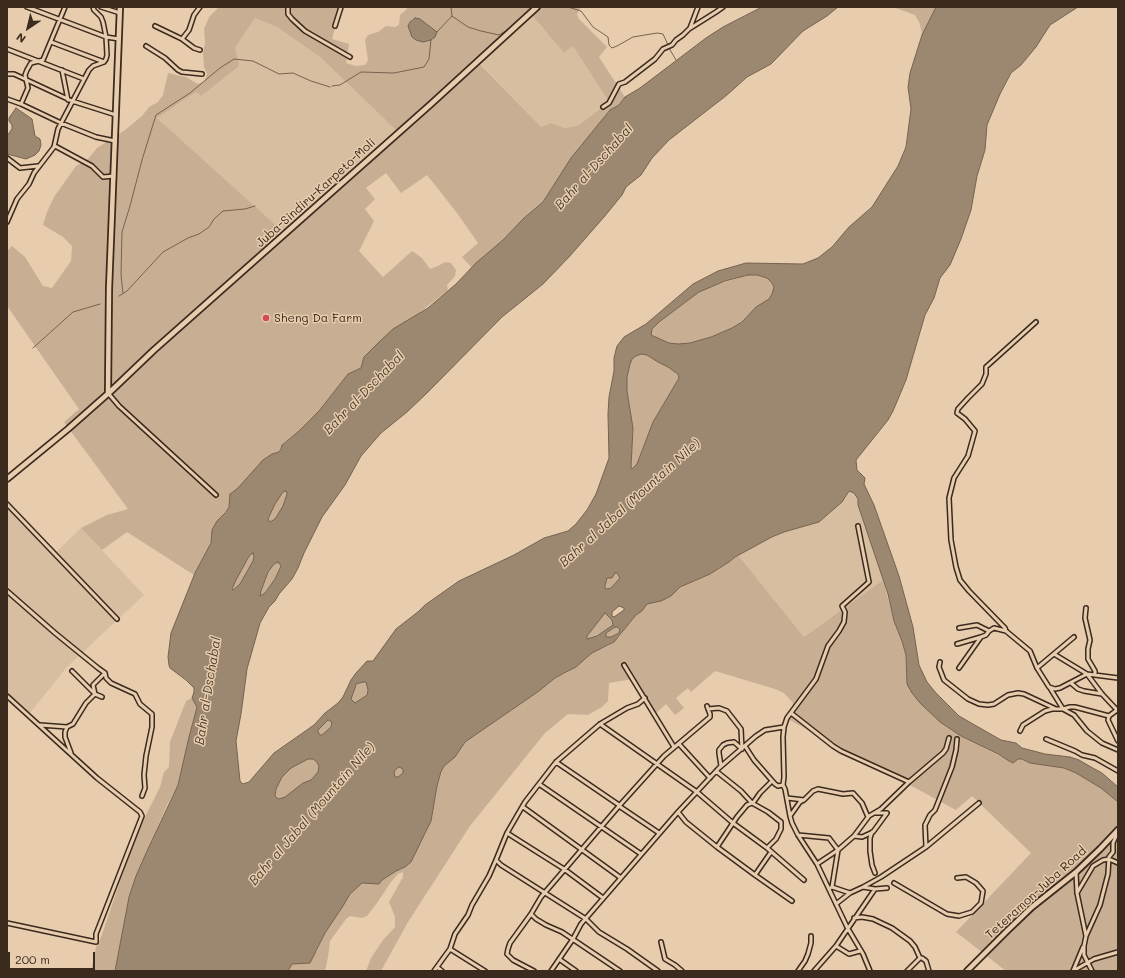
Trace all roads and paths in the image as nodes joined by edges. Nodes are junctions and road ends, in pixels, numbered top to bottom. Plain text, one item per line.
1 (27, 7) edge
2 (65, 7) edge
3 (93, 7) edge
4 (101, 7) edge
5 (120, 7) edge
6 (200, 7) edge
7 (288, 7) edge
8 (341, 7) edge
9 (537, 7) edge
10 (694, 7) edge
11 (723, 7) edge
12 (698, 8) edge
13 (120, 13) junction
14 (60, 20) junction
15 (155, 26) dead end
16 (335, 26) dead end
17 (689, 29) junction
18 (106, 37) junction
19 (119, 39) junction
20 (182, 39) junction
21 (51, 42) junction
22 (146, 46) dead end
23 (7, 49) edge
24 (200, 50) dead end
25 (350, 57) dead end
26 (38, 61) junction
27 (104, 62) junction
28 (62, 70) junction
29 (7, 74) edge
30 (202, 74) dead end
31 (84, 79) junction
32 (26, 80) junction
33 (7, 99) edge
34 (68, 100) junction
35 (72, 101) junction
36 (21, 104) junction
37 (603, 107) dead end
38 (116, 115) junction
39 (61, 123) junction
40 (115, 141) junction
41 (55, 146) junction
42 (7, 158) edge
43 (38, 166) junction
44 (114, 176) junction
45 (7, 222) edge
46 (1036, 322) dead end
47 (108, 393) junction
48 (7, 479) edge
49 (216, 495) dead end
50 (7, 504) edge
51 (858, 526) dead end
52 (7, 591) edge
53 (1086, 608) dead end
54 (117, 619) dead end
55 (995, 619) junction
56 (959, 628) dead end
57 (994, 628) junction
58 (989, 631) junction
59 (1006, 632) junction
60 (981, 637) junction
61 (1074, 637) dead end
62 (957, 644) dead end
63 (1054, 654) junction
64 (940, 662) dead end
65 (624, 666) dead end
66 (960, 668) dead end
67 (1037, 668) junction
68 (72, 672) dead end
69 (105, 672) junction
70 (1087, 674) junction
71 (1095, 675) junction
72 (1118, 678) edge
73 (1071, 683) junction
74 (1049, 687) junction
75 (96, 694) junction
76 (1102, 694) junction
77 (7, 696) edge
78 (102, 697) dead end
79 (645, 698) junction
80 (1056, 709) junction
81 (1063, 709) junction
82 (1117, 710) edge
83 (791, 713) junction
84 (1109, 716) junction
85 (600, 724) junction
86 (39, 725) junction
87 (67, 727) junction
88 (784, 727) junction
89 (1020, 731) dead end
90 (949, 738) dead end
91 (957, 739) dead end
92 (1046, 739) dead end
93 (1118, 742) edge
94 (679, 744) junction
95 (674, 747) junction
96 (743, 747) junction
97 (1111, 747) junction
98 (1118, 750) edge
99 (71, 754) junction
100 (556, 762) junction
101 (657, 764) junction
102 (721, 766) junction
103 (716, 771) junction
104 (1118, 771) edge
105 (710, 778) junction
106 (772, 781) junction
107 (909, 782) junction
108 (539, 784) junction
109 (782, 785) junction
110 (697, 792) junction
111 (142, 796) dead end
112 (787, 798) junction
113 (804, 800) junction
114 (752, 803) junction
115 (978, 804) dead end
116 (619, 806) junction
117 (522, 807) junction
118 (678, 812) junction
119 (876, 813) junction
120 (790, 816) junction
121 (868, 817) junction
122 (733, 823) junction
123 (601, 827) junction
124 (1118, 831) edge
125 (873, 832) junction
126 (508, 833) junction
127 (659, 833) junction
128 (798, 835) junction
129 (854, 836) junction
130 (717, 847) junction
131 (926, 847) junction
132 (766, 848) junction
133 (582, 849) junction
134 (838, 850) junction
135 (771, 852) junction
136 (641, 854) junction
137 (1109, 859) junction
138 (496, 860) junction
139 (1118, 863) edge
140 (818, 864) junction
141 (564, 869) junction
142 (1076, 872) junction
143 (875, 873) dead end
144 (755, 875) junction
145 (621, 878) junction
146 (957, 878) dead end
147 (804, 880) dead end
148 (894, 883) dead end
149 (863, 887) junction
150 (831, 888) junction
151 (874, 888) junction
152 (887, 888) dead end
153 (545, 892) junction
154 (850, 893) junction
155 (1077, 893) junction
156 (603, 898) junction
157 (792, 901) dead end
158 (836, 904) junction
159 (531, 914) junction
160 (854, 918) junction
161 (586, 919) junction
162 (7, 923) edge
163 (847, 927) junction
164 (810, 936) dead end
165 (1086, 936) junction
166 (573, 939) junction
167 (661, 942) dead end
168 (836, 946) junction
169 (1084, 946) junction
170 (450, 949) junction
171 (860, 951) junction
172 (1117, 953) edge
173 (920, 958) junction
174 (559, 959) junction
175 (1087, 964) junction
176 (437, 967) junction
177 (434, 971) edge
178 (442, 971) edge
179 (485, 971) edge
180 (534, 971) edge
181 (551, 971) edge
182 (576, 971) edge
183 (620, 971) edge
184 (658, 971) edge
185 (682, 971) edge
186 (798, 971) edge
187 (814, 971) edge
188 (870, 971) edge
189 (907, 971) edge
190 (929, 971) edge
191 (967, 971) edge
192 (1073, 971) edge
193 (1092, 971) edge

1 - 14 street
2 - 14 street
3 - 18 street
4 - 13 street
5 - 13 main road
6 - 20 street
7 - 25 street
8 - 16 street
9 - 47 main road, Juba-Sindiru-Karpeto-Moli
10 - 12 street
11 - 17 street
12 - 17 street
13 - 19 main road
14 - 18 street
14 - 21 street
15 - 20 street
17 - 37 street
18 - 19 street
18 - 27 street
19 - 38 main road
20 - 24 street
21 - 26 street
21 - 27 street
22 - 30 street
23 - 26 street
26 - 28 street
26 - 32 street
27 - 31 street
28 - 31 street
28 - 34 street
29 - 32 street
31 - 35 street
32 - 34 street
32 - 36 street
33 - 36 street
34 - 35 street
35 - 38 street
35 - 39 street
36 - 39 street
38 - 40 main road
39 - 40 street
39 - 41 street
40 - 44 main road
41 - 43 street
41 - 44 street
42 - 43 street
43 - 45 street
44 - 47 main road
46 - 55 street
47 - 48 main road, Juba-Sindiru-Karpeto-Moli
47 - 49 street
50 - 54 street
51 - 83 street
52 - 69 street
53 - 71 street
55 - 57 street
55 - 59 street
56 - 58 street
57 - 58 street
57 - 59 street
58 - 60 street
59 - 67 street
60 - 62 street
60 - 66 street
61 - 63 street
63 - 67 street
63 - 70 street
64 - 80 street
65 - 79 street
67 - 74 street
68 - 75 street
69 - 75 street
69 - 111 street
70 - 71 street
70 - 73 street
70 - 76 street
71 - 72 street
73 - 74 street
73 - 76 street
74 - 81 street
75 - 78 street
75 - 87 street
76 - 82 street
77 - 86 street
79 - 85 street
79 - 95 street
80 - 81 street
80 - 89 street
81 - 84 street
81 - 97 street
82 - 84 street
83 - 88 street
83 - 107 street
84 - 93 street
85 - 100 street
85 - 101 street
86 - 87 street
86 - 99 street
87 - 99 street
88 - 96 street
88 - 109 street
90 - 107 street
91 - 131 street
92 - 104 street
93 - 97 street
94 - 95 street
94 - 96 street
94 - 105 street
95 - 101 street
96 - 102 street
96 - 102 street
96 - 106 street
97 - 98 street
99 - 162 street
100 - 108 street
100 - 116 street
101 - 110 street
101 - 116 street
102 - 103 street
103 - 105 street
103 - 114 street
105 - 110 street
106 - 109 street
106 - 114 street
107 - 119 street
108 - 117 street
108 - 123 street
109 - 112 street
110 - 118 street
110 - 122 street
112 - 113 street
112 - 120 street
113 - 120 street
113 - 121 street
114 - 122 street
114 - 132 street
115 - 131 street
116 - 123 street
116 - 127 street
117 - 126 street
117 - 133 street
118 - 127 street
118 - 130 street
119 - 121 street
119 - 125 street
120 - 128 street
121 - 129 street
122 - 130 street
122 - 132 street
123 - 133 street
123 - 136 street
124 - 137 street
124 - 142 main road, Teteramon-Juba Road
125 - 129 street
125 - 143 street
126 - 138 street
126 - 141 street
127 - 136 street
128 - 134 street
128 - 140 street
129 - 134 street
130 - 144 street
131 - 149 street
132 - 135 street
133 - 141 street
133 - 145 street
134 - 140 street
134 - 150 street
135 - 144 street
135 - 147 street
136 - 145 street
137 - 139 street
137 - 155 street
137 - 165 street
138 - 153 street
138 - 170 street
140 - 150 street
141 - 153 street
141 - 156 street
142 - 155 street
142 - 191 main road, Teteramon-Juba Road
144 - 157 street
145 - 156 street
146 - 148 street
149 - 151 street
149 - 154 street
150 - 154 street
150 - 158 street
151 - 152 street
151 - 160 street
153 - 159 street
153 - 161 street
154 - 158 street
155 - 165 street
156 - 161 street
158 - 163 street
159 - 166 street
159 - 180 street
160 - 163 street
160 - 173 street
161 - 166 street
161 - 184 street
163 - 168 street
163 - 171 street
164 - 186 street
165 - 169 street
166 - 174 street
166 - 183 street
167 - 185 street
168 - 171 street
168 - 187 street
169 - 175 street
169 - 192 street
170 - 176 street
170 - 179 street
171 - 188 street
172 - 175 street
173 - 189 street
173 - 190 street
174 - 181 street
174 - 182 street
175 - 192 street
175 - 193 street
176 - 177 street
176 - 178 street

